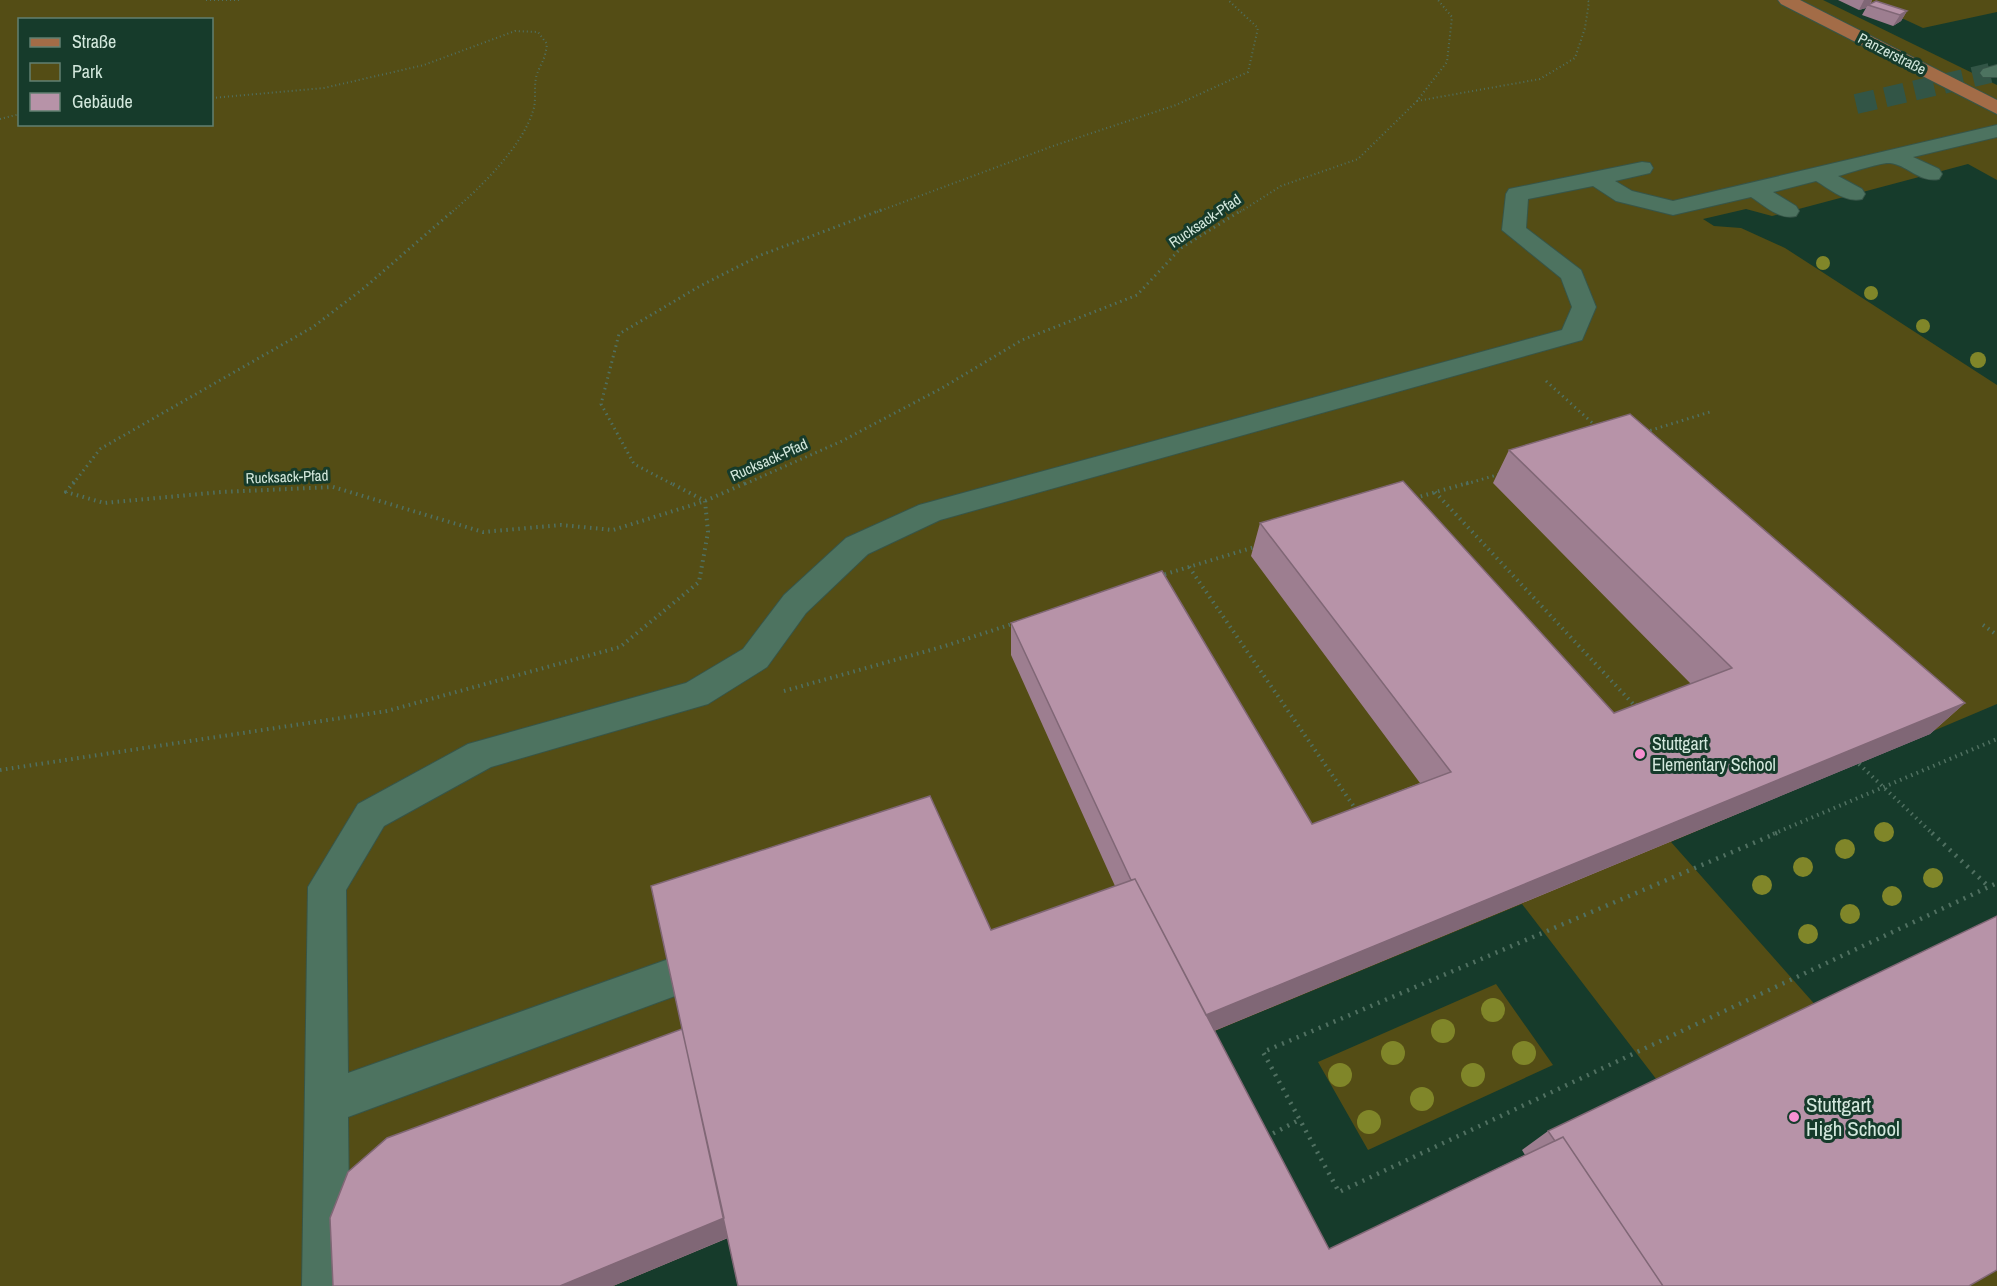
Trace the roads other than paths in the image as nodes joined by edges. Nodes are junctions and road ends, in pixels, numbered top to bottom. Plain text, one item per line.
1 (1787, 0) edge
2 (1997, 108) edge
3 (1997, 130) edge
4 (1892, 156) junction
5 (1642, 168) dead end
6 (1818, 174) junction
7 (1932, 174) dead end
8 (1597, 179) junction
9 (1754, 190) junction
10 (1854, 194) dead end
11 (1788, 211) dead end
12 (680, 975) edge
13 (326, 1103) junction
14 (326, 1286) edge

1 - 2 main road, Panzerstraße
3 - 4 lane
4 - 6 lane
4 - 7 lane
5 - 8 lane
6 - 9 lane
6 - 10 lane
8 - 9 lane
8 - 13 lane
9 - 11 lane
12 - 13 lane
13 - 14 lane

